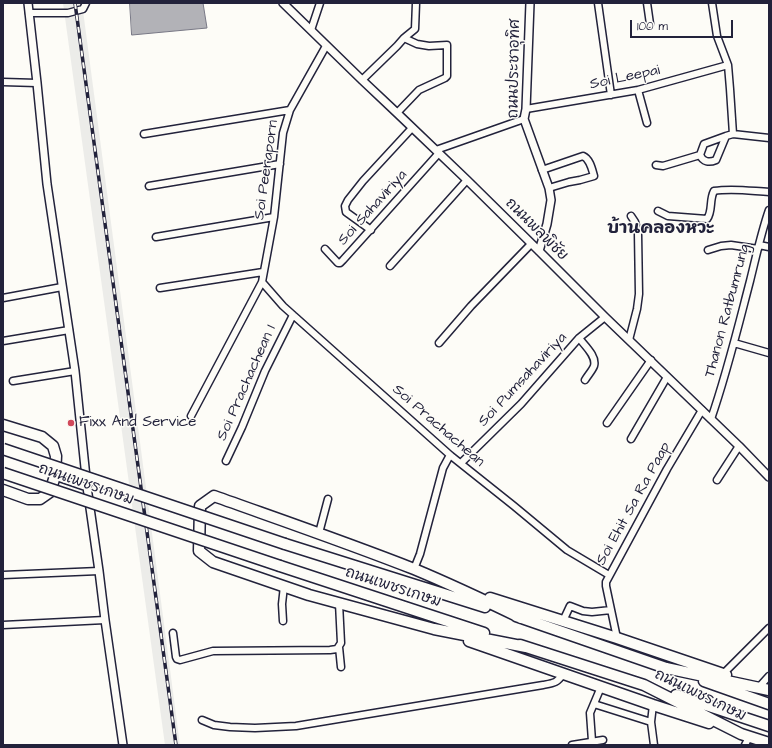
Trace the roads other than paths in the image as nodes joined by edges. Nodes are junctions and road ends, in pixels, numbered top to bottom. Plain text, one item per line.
1 (28, 3) edge
2 (86, 3) edge
3 (283, 3) edge
4 (320, 3) edge
5 (416, 3) edge
6 (530, 3) edge
7 (598, 3) edge
8 (647, 3) edge
9 (712, 3) edge
10 (29, 13) junction
11 (650, 24) dead end
12 (311, 30) junction
13 (404, 38) junction
14 (326, 46) junction
15 (728, 65) junction
16 (362, 80) junction
17 (3, 82) edge
18 (37, 83) junction
19 (638, 90) junction
20 (611, 95) junction
21 (526, 109) junction
22 (290, 110) junction
23 (397, 113) junction
24 (524, 119) junction
25 (647, 123) dead end
26 (412, 128) junction
27 (144, 134) dead end
28 (733, 134) junction
29 (726, 136) junction
30 (769, 138) edge
31 (438, 152) junction
32 (700, 155) junction
33 (280, 164) junction
34 (656, 165) dead end
35 (542, 170) junction
36 (467, 180) junction
37 (150, 186) dead end
38 (549, 188) junction
39 (769, 192) edge
40 (769, 210) edge
41 (658, 211) dead end
42 (631, 216) dead end
43 (274, 217) junction
44 (371, 230) junction
45 (156, 237) dead end
46 (531, 244) junction
47 (758, 247) junction
48 (769, 247) edge
49 (324, 249) dead end
50 (708, 250) dead end
51 (539, 251) junction
52 (390, 266) dead end
53 (263, 272) junction
54 (262, 282) junction
55 (62, 287) junction
56 (160, 288) dead end
57 (3, 298) edge
58 (293, 315) junction
59 (605, 317) junction
60 (68, 330) junction
61 (579, 338) junction
62 (629, 340) junction
63 (3, 341) edge
64 (439, 344) dead end
65 (734, 344) junction
66 (769, 353) edge
67 (651, 360) junction
68 (75, 371) junction
69 (667, 377) junction
70 (585, 380) dead end
71 (13, 381) dead end
72 (702, 410) junction
73 (191, 416) dead end
74 (711, 419) junction
75 (607, 423) dead end
76 (3, 425) edge
77 (631, 438) dead end
78 (739, 446) junction
79 (3, 449) edge
80 (450, 455) junction
81 (226, 461) dead end
82 (461, 463) junction
83 (3, 473) edge
84 (55, 476) junction
85 (769, 477) edge
86 (717, 480) dead end
87 (87, 487) junction
88 (3, 490) edge
89 (328, 499) dead end
90 (320, 533) junction
91 (414, 569) junction
92 (99, 571) junction
93 (3, 575) edge
94 (609, 575) junction
95 (284, 586) junction
96 (454, 586) junction
97 (339, 603) junction
98 (611, 610) junction
99 (521, 618) junction
100 (105, 620) junction
101 (563, 621) junction
102 (283, 622) dead end
103 (3, 625) edge
104 (769, 628) edge
105 (434, 629) junction
106 (173, 633) dead end
107 (617, 638) junction
108 (339, 647) junction
109 (526, 647) junction
110 (341, 667) dead end
111 (666, 668) junction
112 (564, 674) junction
113 (723, 674) junction
114 (769, 676) edge
115 (644, 685) junction
116 (601, 686) junction
117 (764, 688) edge
118 (594, 704) junction
119 (769, 704) edge
120 (652, 705) junction
121 (202, 720) dead end
122 (651, 722) junction
123 (769, 726) edge
124 (745, 739) edge
125 (603, 740) dead end
126 (592, 742) junction
127 (769, 743) edge
128 (123, 745) edge
129 (572, 745) edge
130 (654, 745) edge

1 - 10 street
2 - 10 street
3 - 12 street, ถนนพลพิชัย
4 - 12 street
5 - 13 street
6 - 21 street, ถนนประชาอุทิศ
7 - 20 street
8 - 11 street
9 - 15 street
10 - 18 street
12 - 14 street, ถนนพลพิชัย
13 - 16 street
13 - 23 street
14 - 16 street, ถนนพลพิชัย
14 - 22 street, Soi Peeraporn
15 - 19 street, Soi Leepai
15 - 28 street
16 - 23 street, ถนนพลพิชัย
17 - 18 street
18 - 55 street
19 - 20 street, Soi Leepai
19 - 25 street
20 - 21 street, Soi Leepai
21 - 24 street, ถนนประชาอุทิศ
22 - 27 street
22 - 33 street, Soi Peeraporn
23 - 26 street, ถนนพลพิชัย
24 - 31 street
24 - 35 street, ถนนประชาอุทิศ
26 - 31 street, ถนนพลพิชัย
26 - 44 street
28 - 29 street
28 - 30 street
29 - 32 street
29 - 32 street
31 - 36 street, ถนนพลพิชัย
31 - 44 street, Soi Sahaviriya
32 - 34 street
33 - 37 street
33 - 43 street, Soi Peeraporn
35 - 38 street, ถนนประชาอุทิศ
35 - 38 street
36 - 46 street, ถนนพลพิชัย
36 - 52 street
38 - 51 street, ถนนประชาอุทิศ
39 - 41 street
40 - 47 street, Thanon Ratbumrung
42 - 62 street
43 - 45 street
43 - 53 street, Soi Peeraporn
44 - 49 street, Soi Sahaviriya
46 - 51 street, ถนนพลพิชัย
46 - 64 street
47 - 48 street
47 - 50 street
47 - 65 street, Thanon Ratbumrung
51 - 59 street, ถนนพลพิชัย
53 - 54 street, Soi Peeraporn
53 - 56 street
54 - 58 street, Soi Prachachean
54 - 73 street
55 - 57 street
55 - 60 street
58 - 80 street, Soi Prachachean
58 - 81 street, Soi Prachachean 1
59 - 61 street, Soi Pumsahaviriya
59 - 62 street, ถนนพลพิชัย
60 - 63 street
60 - 68 street
61 - 70 street
61 - 82 street, Soi Pumsahaviriya
62 - 67 street, ถนนพลพิชัย
65 - 66 street
65 - 74 street, Thanon Ratbumrung
67 - 69 street, ถนนพลพิชัย
67 - 75 street
68 - 71 street
68 - 87 street
69 - 72 street, ถนนพลพิชัย
69 - 77 street
72 - 74 street, ถนนพลพิชัย
72 - 94 street, Soi Ehit Sa Ra Paap
74 - 78 street, ถนนพลพิชัย
76 - 84 highway
78 - 85 street, ถนนพลพิชัย
78 - 86 street
79 - 99 highway, ถนนเพชรเกษม, bridge
80 - 82 street, Soi Prachachean
80 - 91 street
82 - 94 street, Soi Prachachean
83 - 109 highway, ถนนเพชรเกษม, bridge
84 - 87 street
84 - 88 highway
87 - 92 street
89 - 90 street
90 - 91 highway
90 - 95 highway
91 - 96 highway
92 - 93 street
92 - 100 street
94 - 98 street, Soi Ehit Sa Ra Paap
95 - 97 highway
95 - 102 street
96 - 99 highway
96 - 101 highway
97 - 105 highway
97 - 108 street
98 - 101 street
98 - 107 street, Soi Ehit Sa Ra Paap
99 - 111 highway, ถนนเพชรเกษม
100 - 103 street
100 - 128 street
101 - 107 highway
104 - 113 street
105 - 109 highway
105 - 112 highway
106 - 108 street
107 - 113 highway
108 - 110 street
109 - 115 highway, ถนนเพชรเกษม
111 - 117 highway, ถนนเพชรเกษม
111 - 119 highway
112 - 116 highway
112 - 121 street
113 - 117 highway
114 - 117 street
115 - 123 highway
115 - 124 highway, ถนนเพชรเกษม
116 - 118 street
116 - 120 highway
118 - 122 street
118 - 126 street
120 - 122 street
120 - 124 highway
122 - 130 street
124 - 127 highway, ถนนเพชรเกษม
125 - 126 street
126 - 129 street

